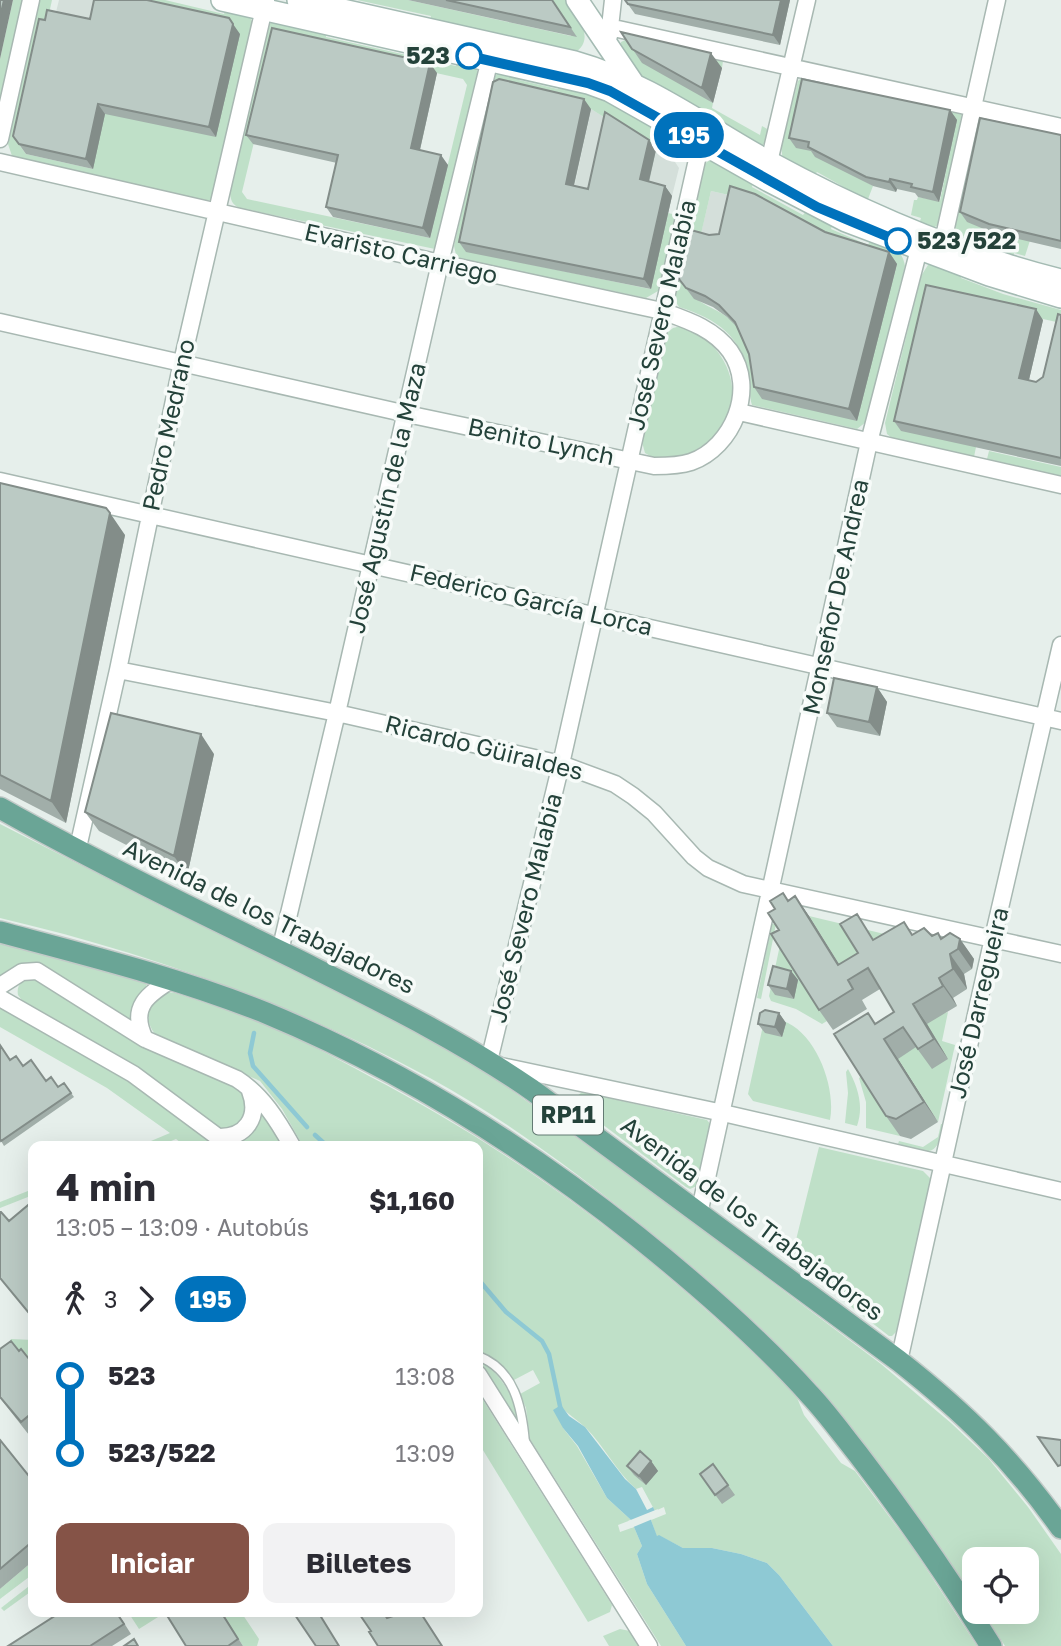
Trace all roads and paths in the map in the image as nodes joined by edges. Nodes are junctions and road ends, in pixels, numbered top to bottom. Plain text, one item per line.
1 (31, 0) edge
2 (222, 0) edge
3 (298, 0) edge
4 (577, 0) edge
5 (613, 0) edge
6 (807, 0) edge
7 (997, 0) edge
8 (266, 5) edge
9 (603, 29) junction
10 (492, 52) junction
11 (575, 62) junction
12 (792, 68) junction
13 (634, 84) junction
14 (973, 107) junction
15 (650, 112) junction
16 (1061, 127) edge
17 (0, 139) edge
18 (701, 142) junction
19 (0, 162) edge
20 (769, 162) junction
21 (218, 213) junction
22 (943, 241) junction
23 (919, 249) junction
24 (440, 263) junction
25 (1061, 280) edge
26 (1061, 297) edge
27 (662, 311) junction
28 (0, 321) edge
29 (182, 362) junction
30 (738, 412) junction
31 (407, 414) junction
32 (869, 442) junction
33 (630, 460) junction
34 (0, 481) edge
35 (1061, 485) edge
36 (149, 516) junction
37 (371, 564) junction
38 (595, 615) junction
39 (1061, 645) edge
40 (821, 666) junction
41 (118, 670) junction
42 (337, 713) junction
43 (1053, 719) edge
44 (561, 764) junction
45 (0, 808) edge
46 (77, 852) junction
47 (772, 891) junction
48 (0, 932) edge
49 (993, 938) junction
50 (280, 951) junction
51 (1061, 954) edge
52 (173, 979) junction
53 (0, 986) edge
54 (0, 998) edge
55 (145, 1039) junction
56 (492, 1063) junction
57 (248, 1086) junction
58 (723, 1113) junction
59 (223, 1141) edge
60 (226, 1141) edge
61 (289, 1141) edge
62 (943, 1164) junction
63 (1061, 1191) edge
64 (699, 1213) junction
65 (483, 1358) edge
66 (899, 1361) junction
67 (483, 1382) edge
68 (525, 1450) junction
69 (1061, 1528) edge
70 (649, 1646) edge
71 (990, 1646) edge

1 - 17 street
2 - 8 main road
3 - 10 main road
4 - 9 main road
5 - 9 street
6 - 12 street
7 - 14 street
8 - 10 main road
8 - 21 street, Pedro Medrano
9 - 11 main road
9 - 12 street
9 - 13 main road
10 - 11 main road
10 - 15 main road
10 - 24 street, José Agustín de la Maza
11 - 13 main road
12 - 14 street
12 - 20 street
13 - 15 main road
13 - 20 main road
14 - 16 street
14 - 22 street
15 - 18 main road
18 - 23 main road
18 - 27 street, José Severo Malabia
19 - 21 street, Evaristo Carriego
20 - 22 main road
21 - 24 street, Evaristo Carriego
21 - 29 street, Pedro Medrano
22 - 23 street
22 - 25 main road
23 - 26 main road
23 - 32 street, Monseñor De Andrea
24 - 27 street, Evaristo Carriego
24 - 31 street, José Agustín de la Maza
27 - 30 street, Evaristo Carriego
27 - 33 street, José Severo Malabia
28 - 29 street, Benito Lynch
29 - 31 street, Benito Lynch
29 - 36 street, Pedro Medrano
30 - 32 street
30 - 33 street, Benito Lynch
31 - 33 street, Benito Lynch
31 - 37 street, José Agustín de la Maza
32 - 35 street
32 - 40 street, Monseñor De Andrea
33 - 38 street, José Severo Malabia
34 - 36 street, Federico García Lorca
36 - 37 street, Federico García Lorca
36 - 41 street, Pedro Medrano
37 - 38 street, Federico García Lorca
37 - 42 street, José Agustín de la Maza
38 - 40 street, Federico García Lorca
38 - 44 street, José Severo Malabia
39 - 43 street, José Darregueira
40 - 43 street, Federico García Lorca
40 - 47 street, Monseñor De Andrea
41 - 42 street, Ricardo Güiraldes
41 - 46 street, Pedro Medrano
42 - 44 street, Ricardo Güiraldes
42 - 50 street, José Agustín de la Maza
43 - 49 street, José Darregueira
44 - 47 street, Ricardo Güiraldes
44 - 56 street, José Severo Malabia
45 - 46 main road, Avenida de los Trabajadores / RP11
46 - 50 main road, Avenida de los Trabajadores / RP11
47 - 49 street, Ricardo Güiraldes
47 - 58 street, Monseñor De Andrea
48 - 52 main road, RP11
49 - 51 street, Ricardo Güiraldes
49 - 62 street, José Darregueira
50 - 56 main road, Avenida de los Trabajadores / RP11
52 - 55 street
52 - 71 main road, RP11
53 - 55 street
54 - 59 street
55 - 57 street
56 - 58 street
56 - 64 main road, Avenida de los Trabajadores / RP11
57 - 60 street
57 - 61 street
58 - 62 street
58 - 64 street, Monseñor De Andrea
62 - 63 street
62 - 66 street, José Darregueira
64 - 66 main road, Avenida de los Trabajadores / RP11
65 - 68 lane
66 - 69 main road, Avenida de los Trabajadores / RP11
67 - 68 street
68 - 70 street

